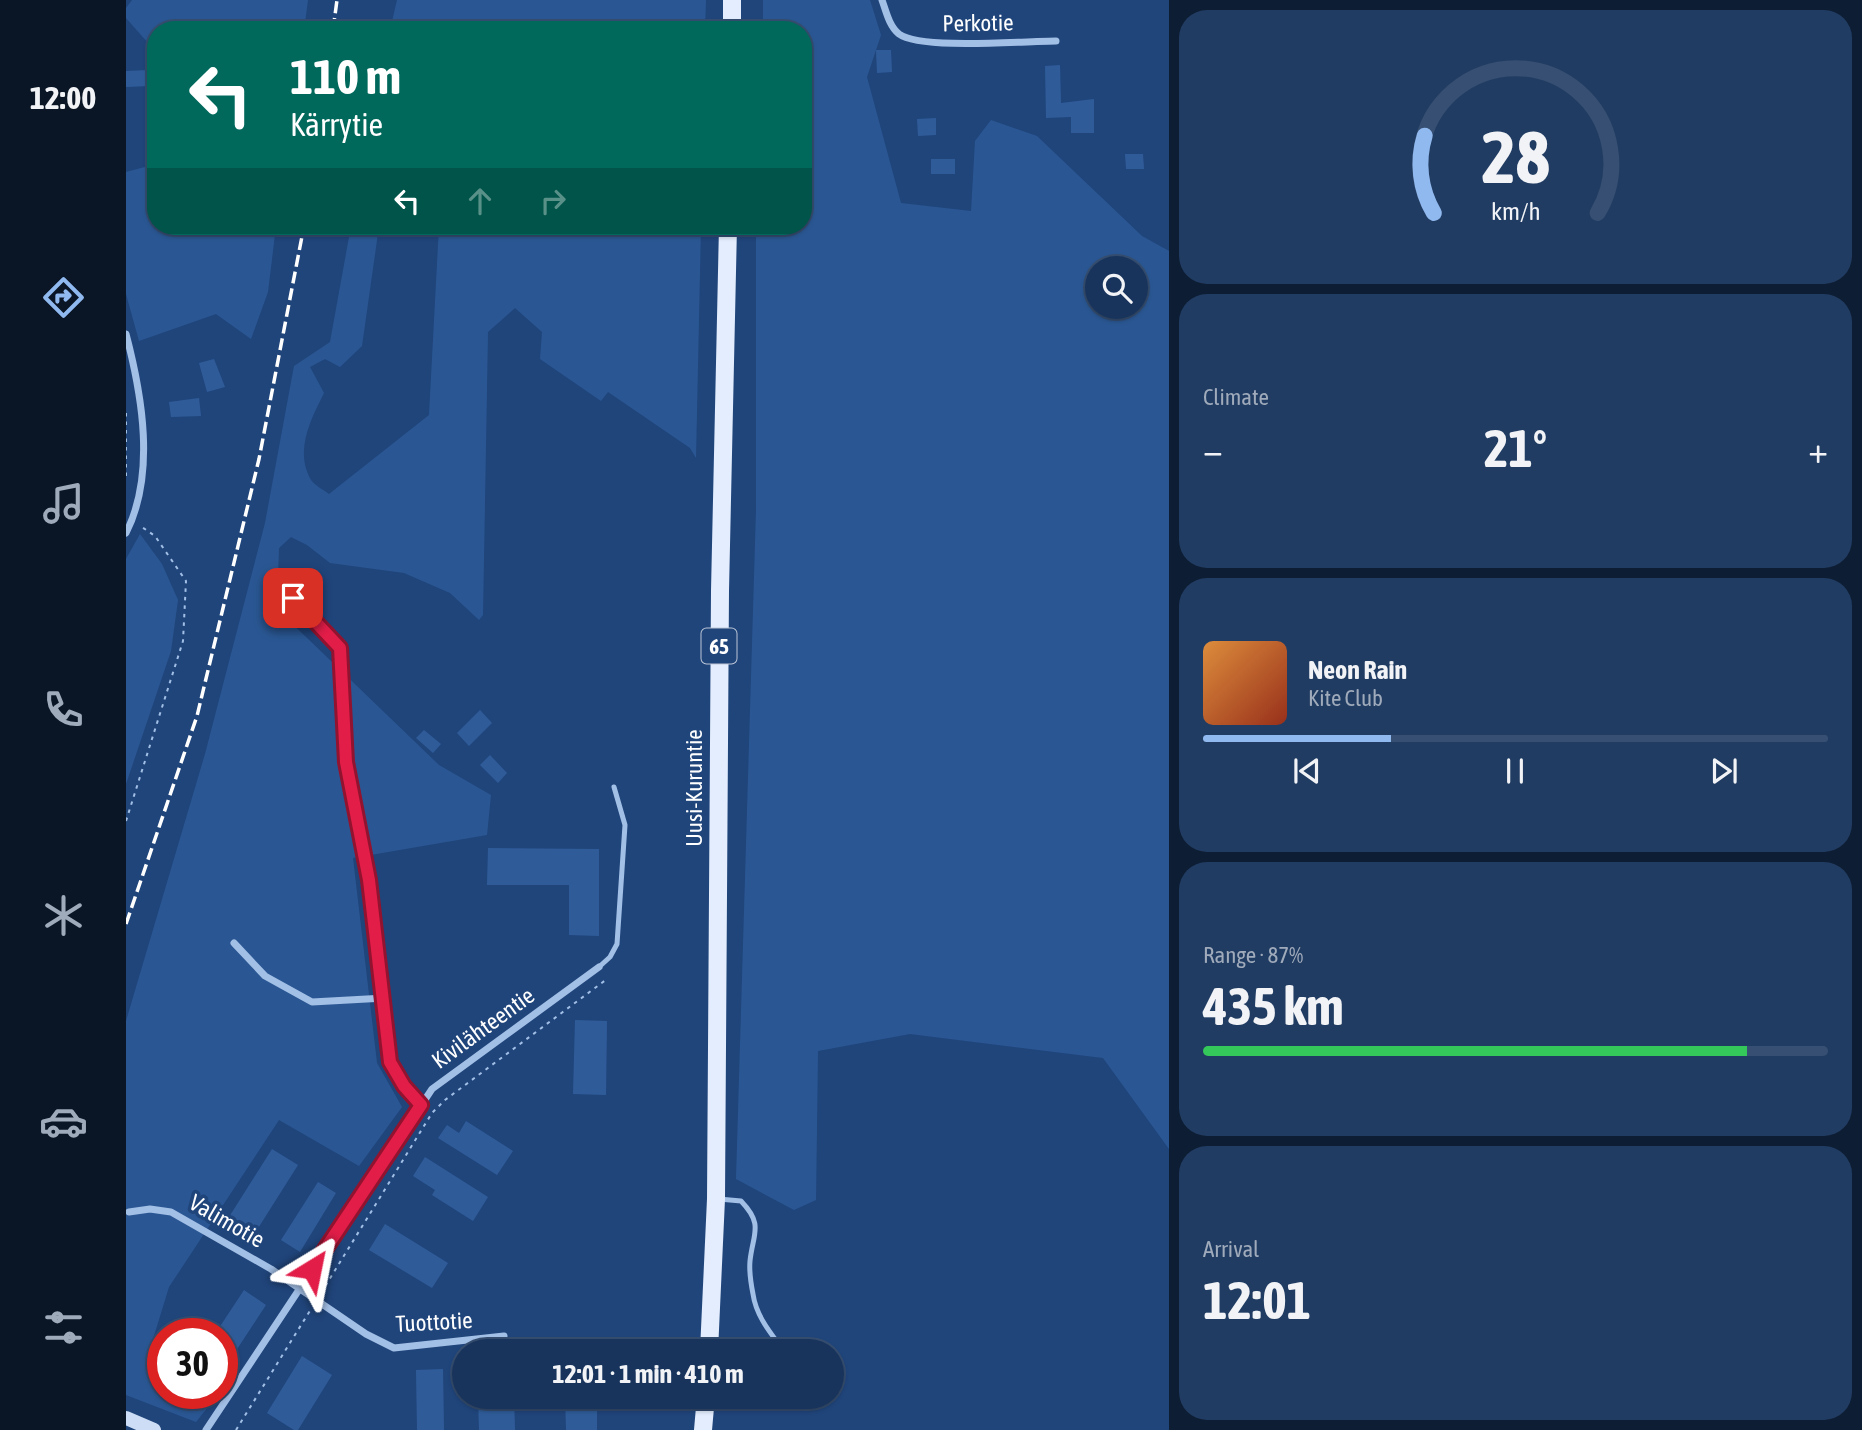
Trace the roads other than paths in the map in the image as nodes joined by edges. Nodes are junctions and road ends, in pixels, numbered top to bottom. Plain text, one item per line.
1 (732, 0) edge
2 (882, 0) edge
3 (732, 21) edge
4 (1056, 41) dead end
5 (728, 235) edge
6 (126, 334) edge
7 (126, 502) edge
8 (135, 503) junction
9 (126, 533) edge
10 (293, 598) dead end
11 (614, 787) dead end
12 (373, 904) joint
13 (234, 943) dead end
14 (599, 967) joint
15 (385, 998) junction
16 (421, 1105) junction
17 (716, 1199) junction
18 (129, 1212) dead end
19 (298, 1288) junction
20 (504, 1336) dead end
21 (710, 1339) edge
22 (775, 1339) edge
23 (705, 1409) edge
24 (126, 1418) edge
25 (154, 1430) edge
26 (206, 1430) edge
27 (703, 1430) edge

1 - 3 main road
2 - 4 street, Perkotie
5 - 17 main road, Uusi-Kuruntie / 65
6 - 8 street
7 - 8 street
8 - 9 street
10 - 12 lane
11 - 14 lane, Kivilähteentie
12 - 15 street
13 - 15 street
14 - 16 street, Kivilähteentie
15 - 16 street
16 - 19 street, Kivilähteentie
17 - 21 main road, Uusi-Kuruntie / 65
17 - 22 lane
18 - 19 street, Valimotie
19 - 20 street, Tuottotie
19 - 26 street, Kivilähteentie
23 - 27 main road
24 - 25 main road

